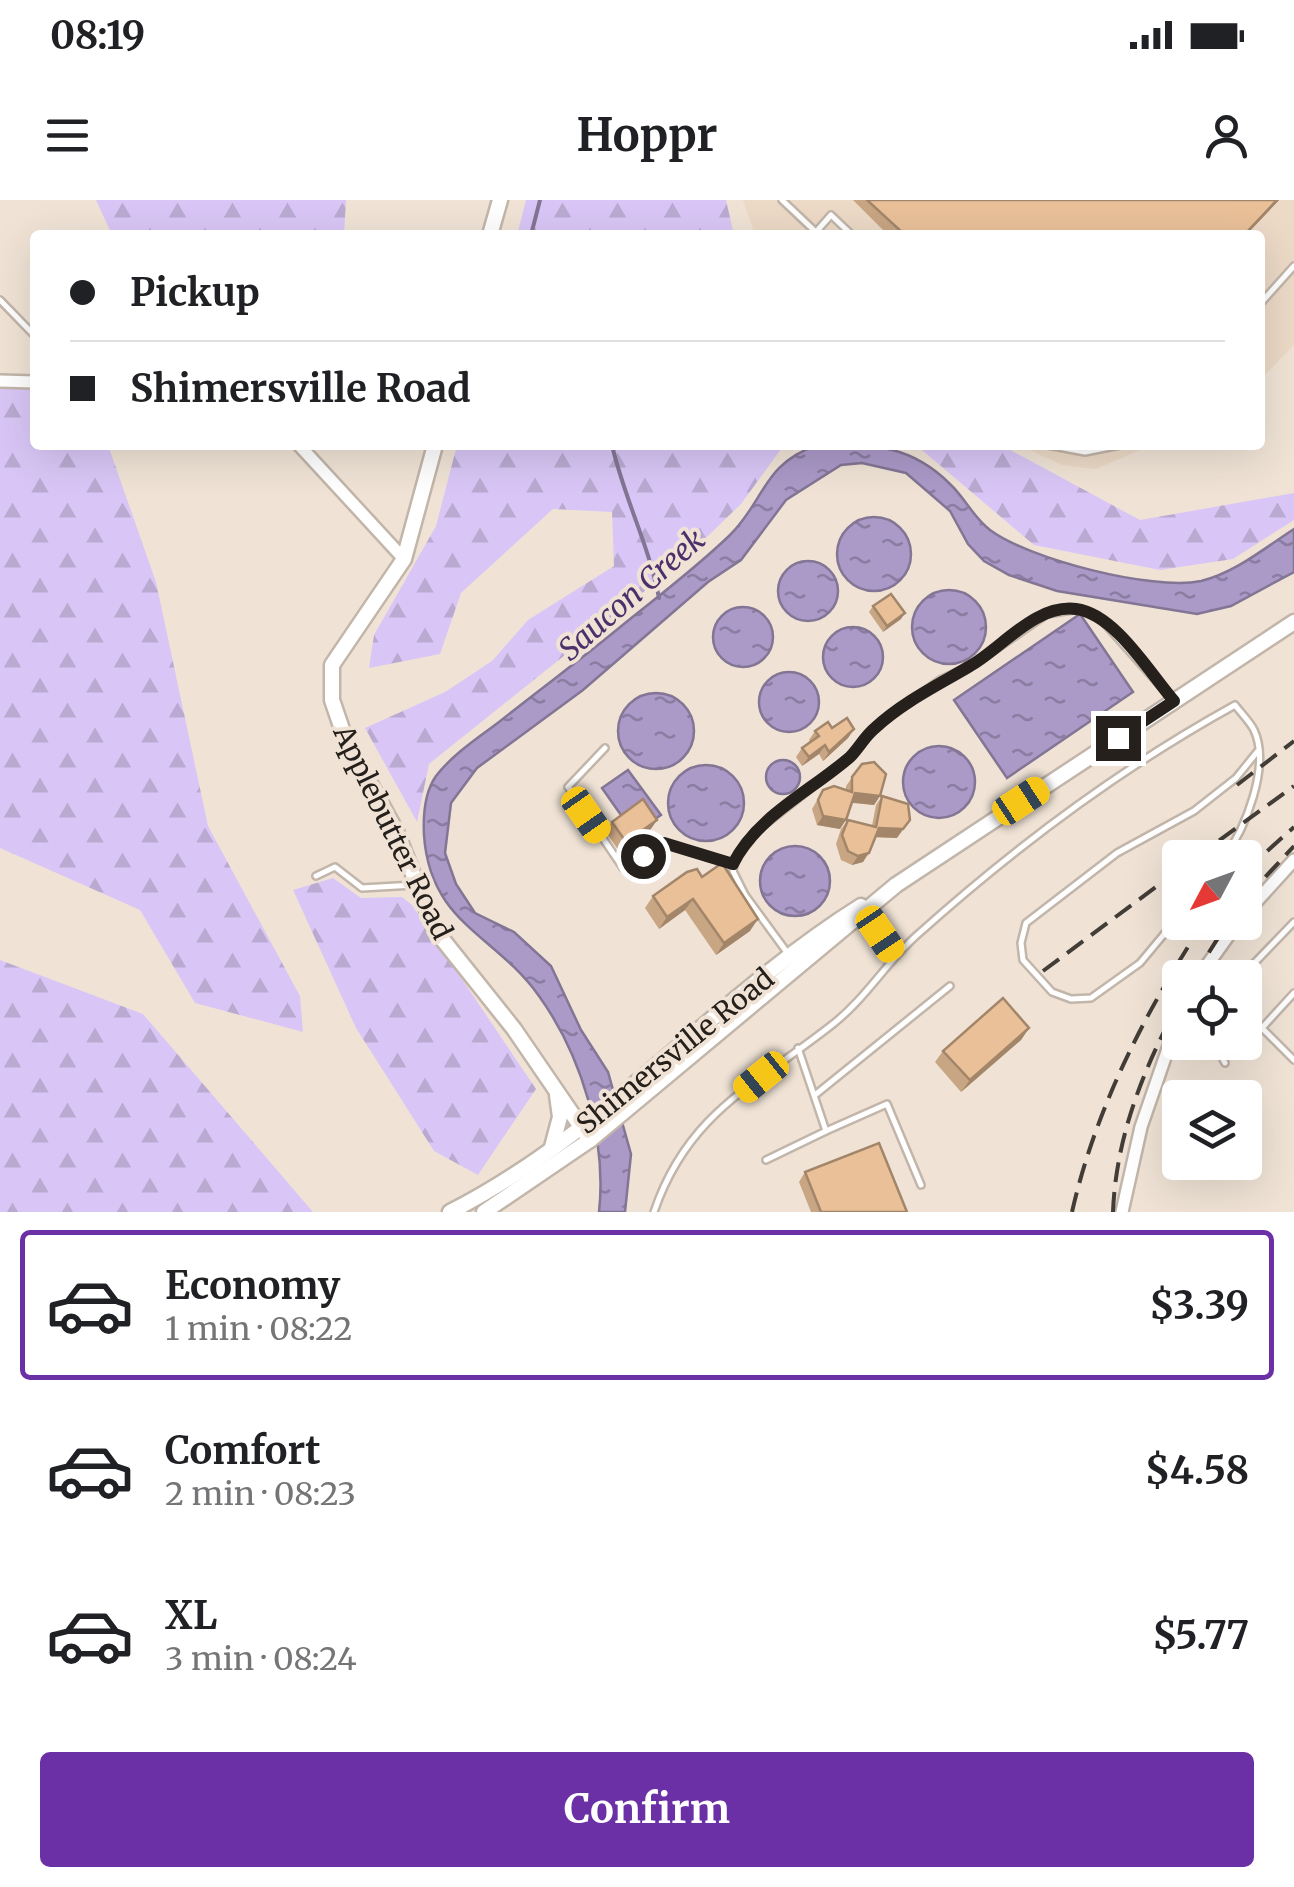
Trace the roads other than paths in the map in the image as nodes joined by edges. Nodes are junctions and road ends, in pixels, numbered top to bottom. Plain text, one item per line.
1 (500, 200) edge
2 (782, 200) edge
3 (491, 230) edge
4 (813, 230) edge
5 (820, 230) edge
6 (846, 230) edge
7 (1293, 270) edge
8 (1265, 299) edge
9 (0, 300) edge
10 (30, 331) edge
11 (0, 382) edge
12 (30, 382) edge
13 (303, 450) edge
14 (434, 450) edge
15 (404, 559) junction
16 (1294, 622) edge
17 (1174, 701) junction
18 (605, 748) dead end
19 (1259, 750) junction
20 (1233, 840) edge
21 (1294, 860) edge
22 (733, 864) junction
23 (316, 876) dead end
24 (414, 885) junction
25 (896, 885) junction
26 (1262, 895) edge
27 (864, 912) junction
28 (1294, 922) edge
29 (1162, 937) edge
30 (894, 956) junction
31 (791, 957) junction
32 (1257, 960) edge
33 (950, 986) dead end
34 (1294, 993) edge
35 (798, 1048) junction
36 (1163, 1060) edge
37 (1223, 1060) edge
38 (1294, 1060) edge
39 (1224, 1063) dead end
40 (556, 1090) junction
41 (815, 1095) junction
42 (826, 1130) junction
43 (581, 1134) junction
44 (548, 1152) junction
45 (766, 1160) dead end
46 (921, 1185) dead end
47 (450, 1212) edge
48 (484, 1212) edge
49 (654, 1212) edge
50 (1122, 1212) edge

1 - 3 street
2 - 4 lane
5 - 6 lane
7 - 8 lane
9 - 10 lane
11 - 12 street
13 - 15 street
14 - 15 street, Applebutter Road
15 - 24 street, Applebutter Road
16 - 17 street, Shimersville Road
17 - 22 lane
17 - 25 street, Shimersville Road
18 - 22 lane
19 - 20 lane
19 - 29 lane
19 - 30 lane
21 - 26 street
22 - 31 lane
23 - 24 lane
24 - 40 street, Applebutter Road
25 - 27 street, Shimersville Road
25 - 31 street, Shimersville Road
27 - 30 lane
27 - 43 street, Shimersville Road
28 - 32 lane
30 - 35 lane
31 - 43 street, Shimersville Road
33 - 41 lane
34 - 38 lane
35 - 41 lane
35 - 49 lane
36 - 50 street
37 - 39 lane
40 - 43 street, Applebutter Road
40 - 44 street
41 - 42 lane
42 - 45 lane
42 - 46 lane
43 - 44 street, Shimersville Road
43 - 48 street, Shimersville Road
44 - 47 street, Shimersville Road

